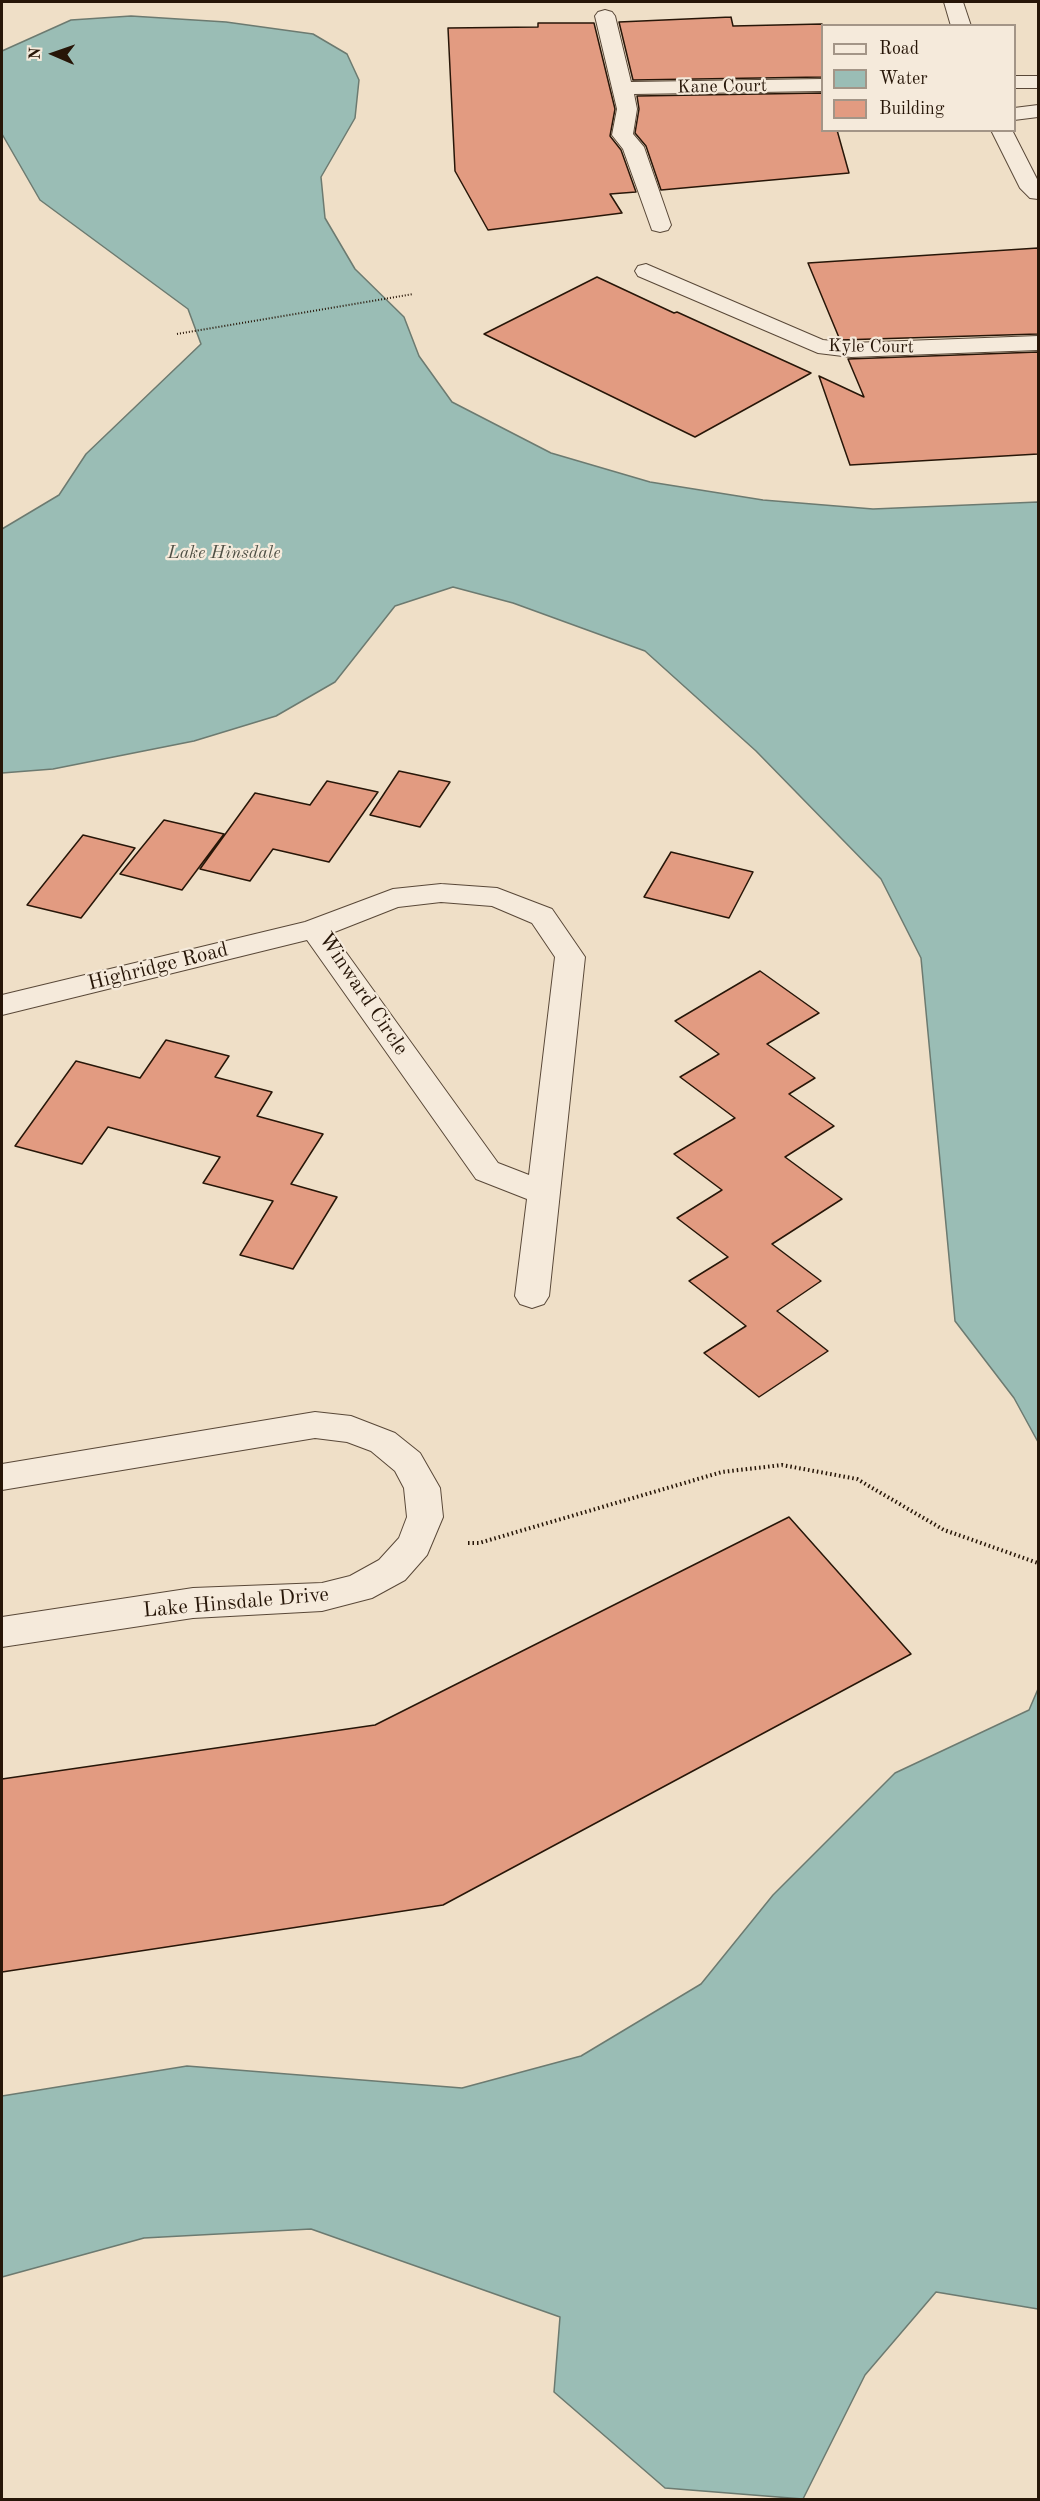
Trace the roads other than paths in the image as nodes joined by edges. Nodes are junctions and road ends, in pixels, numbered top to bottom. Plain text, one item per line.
1 (954, 2) edge
2 (605, 16) dead end
3 (960, 24) edge
4 (1016, 82) edge
5 (1038, 82) edge
6 (821, 85) edge
7 (621, 88) junction
8 (821, 94) edge
9 (627, 109) junction
10 (1038, 111) edge
11 (1016, 114) edge
12 (1002, 132) edge
13 (1038, 193) edge
14 (660, 225) dead end
15 (646, 271) dead end
16 (1038, 344) edge
17 (314, 929) junction
18 (2, 1005) edge
19 (544, 1192) junction
20 (532, 1296) dead end
21 (2, 1477) edge
22 (2, 1632) edge

1 - 3 street
2 - 7 street
4 - 5 street
6 - 7 street, Kane Court
7 - 9 street
8 - 9 street, Kane Court
9 - 14 street
10 - 11 street
12 - 13 street
15 - 16 street, Kyle Court
17 - 18 street, Highridge Road
17 - 19 street, Winward Circle
17 - 19 street, Winward Circle
19 - 20 street, Winward Circle
21 - 22 street, Lake Hinsdale Drive

